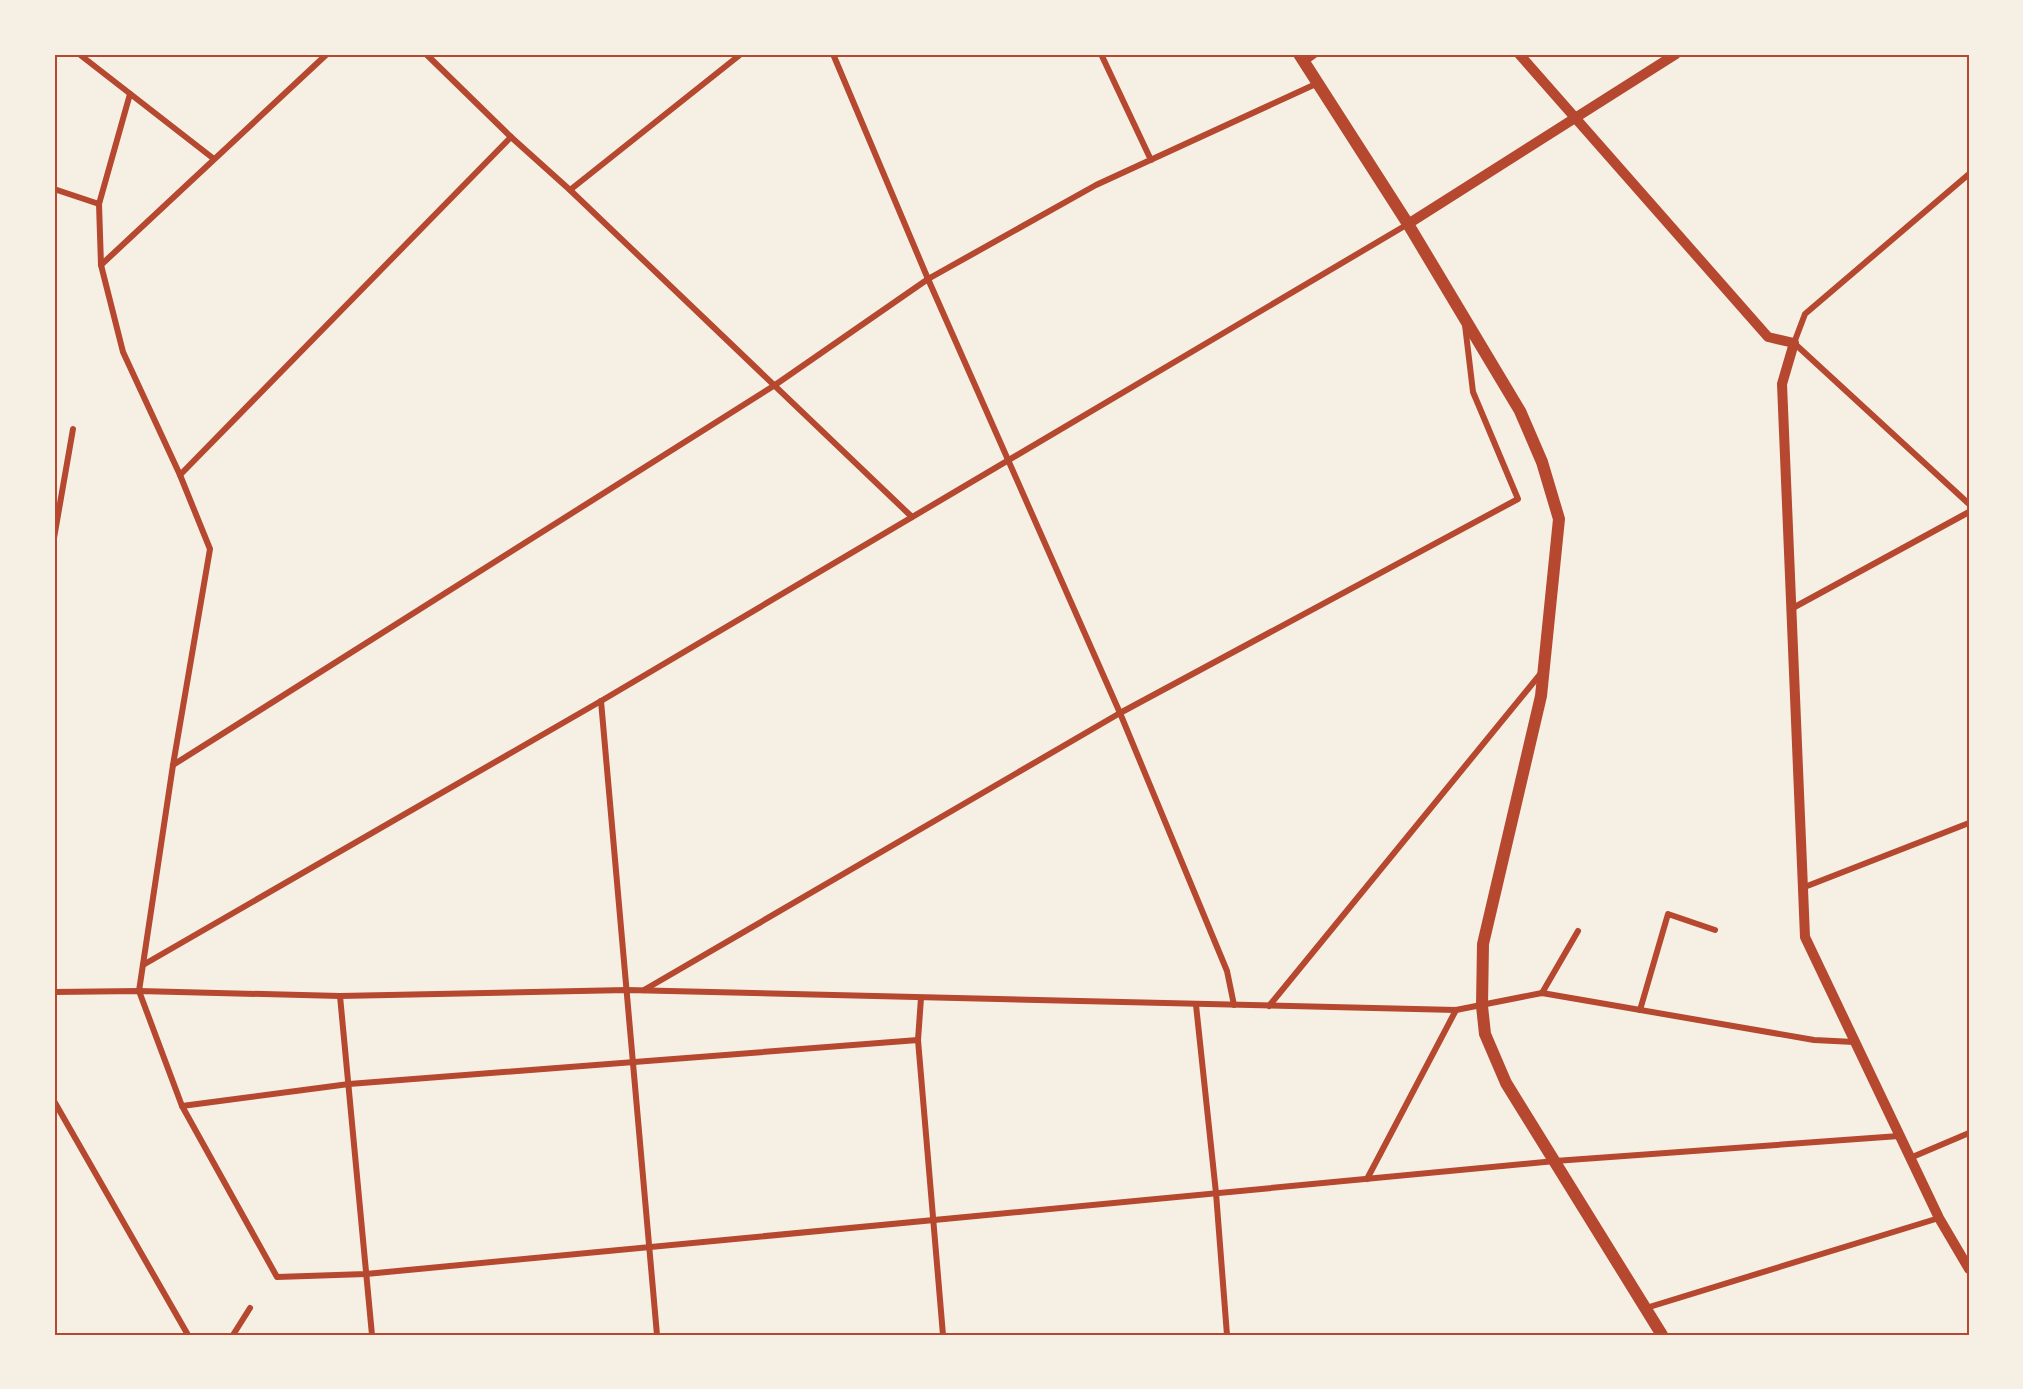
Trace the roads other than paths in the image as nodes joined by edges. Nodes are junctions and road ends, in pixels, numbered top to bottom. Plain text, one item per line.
1 (79, 54) edge
2 (327, 54) edge
3 (426, 54) edge
4 (741, 54) edge
5 (833, 54) edge
6 (1101, 54) edge
7 (1316, 54) edge
8 (1519, 54) edge
9 (1676, 54) edge
10 (1302, 58) edge
11 (1317, 83) junction
12 (130, 94) junction
13 (1574, 117) junction
14 (511, 137) junction
15 (214, 159) junction
16 (1150, 160) junction
17 (1969, 174) edge
18 (54, 189) edge
19 (570, 190) junction
20 (99, 204) junction
21 (1408, 224) junction
22 (101, 265) junction
23 (928, 279) junction
24 (1465, 320) junction
25 (1794, 343) junction
26 (775, 385) junction
27 (73, 429) dead end
28 (1009, 460) junction
29 (180, 475) junction
30 (1969, 504) edge
31 (1969, 512) edge
32 (912, 517) junction
33 (54, 538) edge
34 (1791, 609) junction
35 (1544, 669) junction
36 (602, 701) junction
37 (1120, 713) junction
38 (172, 765) junction
39 (1969, 823) edge
40 (1802, 888) junction
41 (1715, 930) dead end
42 (1578, 931) dead end
43 (143, 965) junction
44 (627, 990) junction
45 (139, 991) junction
46 (644, 991) junction
47 (54, 992) edge
48 (1542, 993) junction
49 (340, 996) junction
50 (921, 998) junction
51 (1196, 1005) junction
52 (1234, 1005) junction
53 (1269, 1006) junction
54 (1482, 1006) junction
55 (1456, 1010) junction
56 (1640, 1010) junction
57 (918, 1040) junction
58 (1854, 1042) junction
59 (634, 1062) junction
60 (349, 1084) junction
61 (54, 1101) edge
62 (182, 1106) junction
63 (1969, 1132) edge
64 (1899, 1136) junction
65 (1910, 1158) junction
66 (1555, 1161) junction
67 (1367, 1179) junction
68 (1216, 1193) junction
69 (1939, 1218) junction
70 (933, 1220) junction
71 (649, 1248) junction
72 (1969, 1269) edge
73 (366, 1274) junction
74 (250, 1308) dead end
75 (1646, 1308) junction
76 (188, 1335) edge
77 (233, 1335) edge
78 (372, 1335) edge
79 (657, 1335) edge
80 (943, 1335) edge
81 (1227, 1335) edge
82 (1662, 1335) edge

1 - 12 street
2 - 15 street
3 - 14 street
4 - 19 street
5 - 23 street
6 - 16 street
7 - 10 street
8 - 13 street
9 - 13 street
10 - 11 main road
11 - 16 street
11 - 21 main road
12 - 15 street
12 - 20 street
13 - 21 street
13 - 25 street
14 - 19 street
14 - 29 street
15 - 22 street
16 - 23 street
17 - 25 street
18 - 20 street
19 - 26 street
20 - 22 street
21 - 24 main road
21 - 28 street
22 - 29 street
23 - 26 street
23 - 28 street
24 - 35 main road
24 - 37 street
25 - 30 street
25 - 34 street
26 - 32 street
26 - 38 street
27 - 33 street
28 - 32 street
28 - 37 street
29 - 38 street
31 - 34 street
32 - 36 street
34 - 40 street
35 - 53 street
35 - 54 main road
36 - 43 street
36 - 44 street
37 - 46 street
37 - 52 street
38 - 43 street
39 - 40 street
40 - 58 street
41 - 56 street
42 - 48 street
43 - 45 street
44 - 46 street
44 - 49 street
44 - 59 street
45 - 47 street
45 - 49 street
45 - 62 street
46 - 50 street
48 - 54 street
48 - 56 street
49 - 60 street
50 - 51 street
50 - 57 street
51 - 52 street
51 - 68 street
52 - 53 street
53 - 55 street
54 - 55 street
54 - 66 main road
55 - 67 street
56 - 58 street
57 - 59 street
57 - 70 street
58 - 64 street
59 - 60 street
59 - 71 street
60 - 62 street
60 - 73 street
61 - 76 street
62 - 73 street
63 - 65 street
64 - 65 street
64 - 66 street
65 - 69 street
66 - 67 street
66 - 75 main road
67 - 68 street
68 - 70 street
68 - 81 street
69 - 72 street
69 - 75 street
70 - 71 street
70 - 80 street
71 - 73 street
71 - 79 street
73 - 78 street
74 - 77 street
75 - 82 main road

